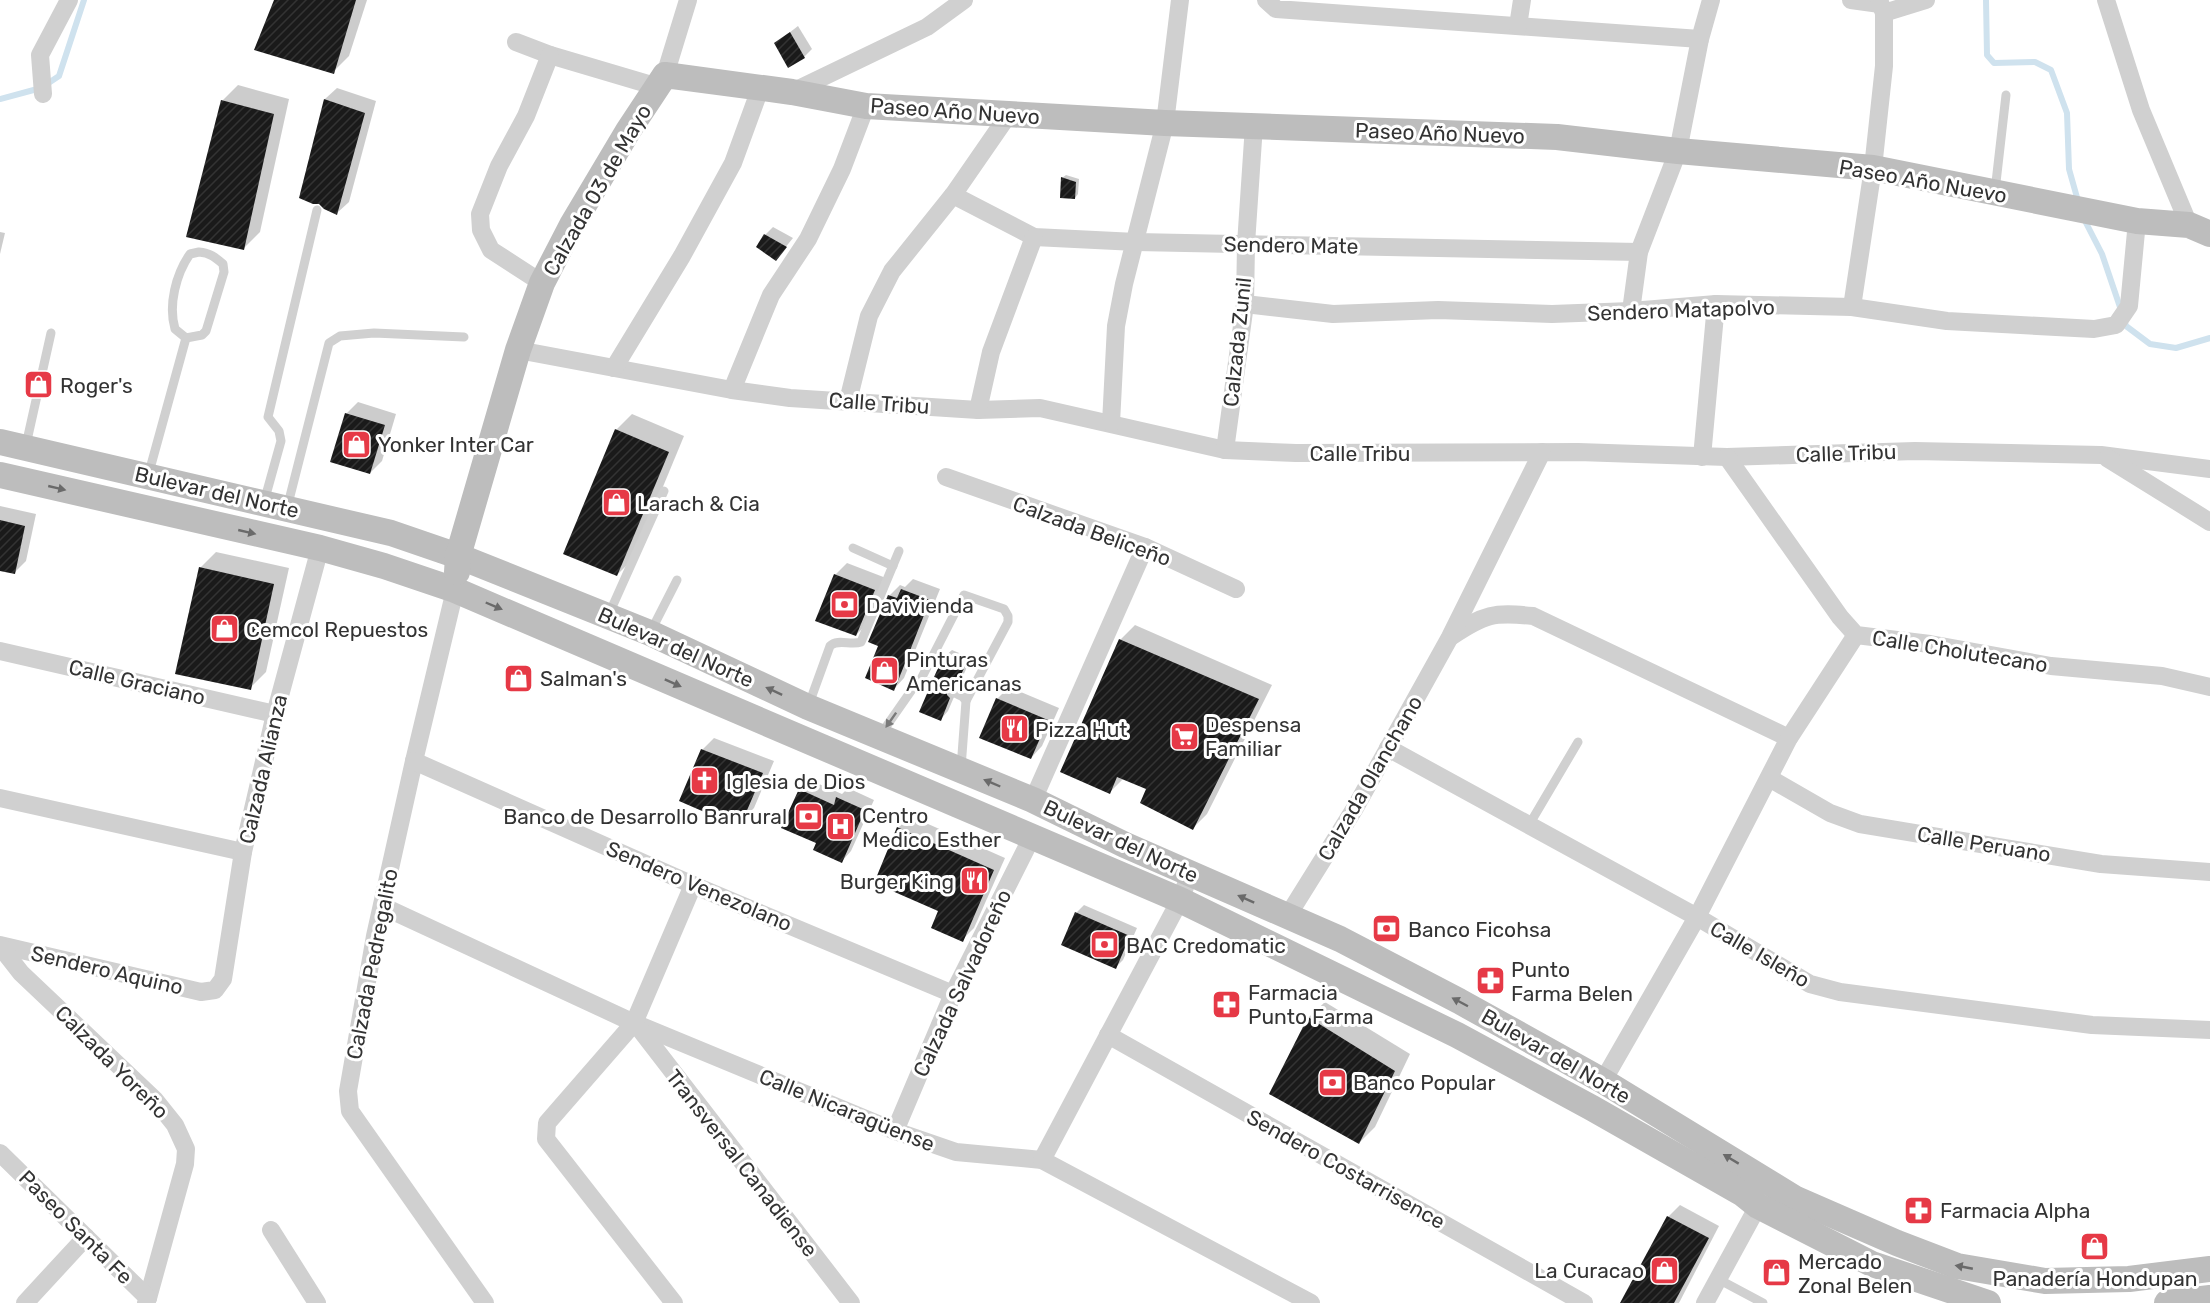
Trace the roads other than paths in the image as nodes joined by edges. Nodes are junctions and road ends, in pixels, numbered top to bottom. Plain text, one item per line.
1 (69, 0) edge
2 (688, 0) edge
3 (964, 0) edge
4 (1180, 0) edge
5 (1266, 0) edge
6 (1522, 0) edge
7 (1711, 0) edge
8 (1851, 0) edge
9 (1926, 0) edge
10 (2106, 0) edge
11 (1881, 6) edge
12 (1518, 26) junction
13 (1700, 39) junction
14 (516, 42) dead end
15 (550, 56) junction
16 (661, 81) junction
17 (42, 87) dead end
18 (760, 89) junction
19 (792, 92) junction
20 (2006, 95) dead end
21 (866, 106) junction
22 (1009, 114) junction
23 (1165, 123) junction
24 (1254, 125) junction
25 (1678, 151) junction
26 (1873, 168) junction
27 (1995, 193) junction
28 (953, 195) junction
29 (317, 210) dead end
30 (2137, 221) junction
31 (2200, 229) edge
32 (1034, 237) junction
33 (1136, 242) junction
34 (1246, 244) junction
35 (1639, 252) junction
36 (542, 284) junction
37 (1245, 304) junction
38 (1716, 304) junction
39 (1852, 307) junction
40 (1632, 311) junction
41 (51, 333) dead end
42 (464, 337) dead end
43 (186, 338) junction
44 (518, 350) junction
45 (614, 368) junction
46 (732, 390) junction
47 (848, 401) junction
48 (978, 410) junction
49 (1111, 423) junction
50 (0, 442) edge
51 (26, 447) junction
52 (1225, 450) junction
53 (1542, 452) junction
54 (2102, 455) junction
55 (1702, 457) junction
56 (1727, 457) junction
57 (2210, 469) edge
58 (0, 475) edge
59 (148, 476) junction
60 (946, 477) dead end
61 (664, 491) dead end
62 (276, 505) junction
63 (2210, 522) edge
64 (1145, 547) junction
65 (320, 548) junction
66 (853, 548) dead end
67 (899, 551) dead end
68 (458, 556) junction
69 (893, 566) junction
70 (677, 580) dead end
71 (1236, 589) dead end
72 (455, 590) junction
73 (608, 616) junction
74 (650, 633) junction
75 (1856, 635) junction
76 (1450, 637) junction
77 (0, 651) edge
78 (920, 681) junction
79 (932, 683) dead end
80 (2210, 687) edge
81 (953, 692) dead end
82 (966, 701) junction
83 (808, 707) junction
84 (274, 714) junction
85 (879, 737) junction
86 (1789, 738) junction
87 (1578, 742) dead end
88 (1388, 748) junction
89 (414, 761) junction
90 (961, 770) junction
91 (1768, 778) junction
92 (0, 798) edge
93 (1033, 800) junction
94 (1529, 825) junction
95 (1032, 837) junction
96 (243, 852) junction
97 (2210, 872) edge
98 (1190, 874) junction
99 (693, 885) junction
100 (1180, 900) junction
101 (382, 906) junction
102 (1287, 917) junction
103 (1697, 917) junction
104 (0, 946) edge
105 (215, 990) joint
106 (952, 994) junction
107 (634, 1023) junction
108 (2210, 1030) edge
109 (1108, 1035) junction
110 (1603, 1081) junction
111 (895, 1131) junction
112 (0, 1153) edge
113 (1042, 1160) junction
114 (1767, 1181) junction
115 (1758, 1206) junction
116 (271, 1230) dead end
117 (86, 1237) junction
118 (2210, 1269) edge
119 (1718, 1279) junction
120 (2210, 1298) edge
121 (147, 1300) edge
122 (25, 1303) edge
123 (317, 1303) edge
124 (485, 1303) edge
125 (674, 1303) edge
126 (851, 1303) edge
127 (1311, 1303) edge
128 (1584, 1303) edge
129 (1705, 1303) edge
130 (1763, 1303) edge
131 (1987, 1303) edge
132 (2166, 1303) edge

1 - 17 street
2 - 16 street, Calzada 03 de Mayo
3 - 19 street
4 - 23 street
5 - 12 street
6 - 12 street
7 - 13 street
8 - 11 street
9 - 11 street
10 - 31 street
11 - 26 street
12 - 13 street
13 - 25 street
14 - 15 street, Paseo Año Nuevo
15 - 16 street, Paseo Año Nuevo
15 - 36 street
16 - 18 main road, Paseo Año Nuevo
16 - 36 main road, Calzada 03 de Mayo
18 - 19 main road, Paseo Año Nuevo
18 - 45 street
19 - 21 main road, Paseo Año Nuevo
20 - 27 lane
21 - 22 main road, Paseo Año Nuevo
21 - 46 street
22 - 23 main road, Paseo Año Nuevo
22 - 28 street
23 - 24 main road, Paseo Año Nuevo
23 - 33 street
24 - 25 main road, Paseo Año Nuevo
24 - 34 street, Calzada Zunil
25 - 26 main road, Paseo Año Nuevo
25 - 35 street
26 - 27 main road, Paseo Año Nuevo
26 - 39 street
27 - 30 main road, Paseo Año Nuevo
28 - 32 street, Sendero Mate
28 - 47 street
29 - 62 lane
30 - 31 main road, Paseo Año Nuevo
30 - 39 street, Sendero Matapolvo
32 - 33 street, Sendero Mate
32 - 48 street
33 - 34 street, Sendero Mate
33 - 49 street
34 - 35 street, Sendero Mate
34 - 37 street, Calzada Zunil
35 - 40 street
36 - 44 main road, Calzada 03 de Mayo
37 - 40 street, Sendero Matapolvo
37 - 52 street, Calzada Zunil
38 - 39 street, Sendero Matapolvo
38 - 40 street, Sendero Matapolvo
38 - 55 street
41 - 51 lane
42 - 62 lane
43 - 43 lane
43 - 59 lane
44 - 45 street, Calle Tribu
44 - 68 main road, Calzada 03 de Mayo
45 - 46 street, Calle Tribu
46 - 47 street, Calle Tribu
47 - 48 street, Calle Tribu
48 - 49 street, Calle Tribu
49 - 52 street, Calle Tribu
50 - 51 main road, Bulevar del Norte
51 - 59 main road, Bulevar del Norte
52 - 53 street, Calle Tribu
53 - 55 street, Calle Tribu
53 - 76 street, Calzada Olanchano
54 - 56 street, Calle Tribu
54 - 57 street, Calle Tribu
54 - 63 street
55 - 56 street, Calle Tribu
56 - 75 street, Calle Cholutecano
58 -> 65 main road, Bulevar del Norte
59 - 62 main road, Bulevar del Norte
60 - 64 street, Calzada Beliceño
61 - 73 lane
62 - 68 main road, Bulevar del Norte
64 - 71 street, Calzada Beliceño
64 - 93 street
65 - 72 main road, Bulevar del Norte
65 - 84 street, Calzada Alianza
66 - 69 lane
67 - 69 lane
68 - 72 main road, Calzada 03 de Mayo
68 - 73 main road, Bulevar del Norte
69 - 83 lane
70 - 74 lane
72 - 89 street, Calzada Pedregalito
72 -> 95 main road, Bulevar del Norte
73 - 74 main road, Bulevar del Norte
83 -> 74 main road, Bulevar del Norte
75 - 80 street, Calle Cholutecano
75 - 86 street
76 - 86 street
76 - 88 street, Calzada Olanchano
77 - 84 street, Calle Graciano
78 - 79 lane
78 - 82 lane
78 -> 85 lane
81 - 82 lane
82 - 90 lane
83 - 85 main road, Bulevar del Norte
84 - 96 street, Calzada Alianza
85 - 90 main road, Bulevar del Norte
86 - 91 street
87 - 94 lane
88 - 94 street, Calle Isleño
88 - 102 street, Calzada Olanchano
89 - 99 street, Sendero Venezolano
89 - 101 street, Calzada Pedregalito
93 -> 90 main road, Bulevar del Norte
91 - 97 street, Calle Peruano
91 - 103 street
92 - 96 street
93 - 98 main road, Bulevar del Norte
94 - 103 street, Calle Isleño
95 - 100 main road, Bulevar del Norte
95 - 106 street, Calzada Salvadoreño
96 - 105 street, Calzada Alianza
98 - 100 street
102 -> 98 main road, Bulevar del Norte
99 - 106 street, Sendero Venezolano
99 - 107 street
100 - 109 street
100 - 115 main road, Bulevar del Norte
101 - 107 street, Calle Nicaragüense
101 - 124 street, Calzada Pedregalito
110 -> 102 main road, Bulevar del Norte
103 - 108 street, Calle Isleño
103 - 110 street
104 - 105 street, Sendero Aquino
104 - 121 street, Calzada Yoreño
106 - 111 street, Calzada Salvadoreño
107 - 111 street, Calle Nicaragüense
107 - 125 street
107 - 126 street, Transversal Canadiense
109 - 113 street
109 - 128 street, Sendero Costarrisence
114 -> 110 main road, Bulevar del Norte
111 - 113 street, Calle Nicaragüense
112 - 117 street, Paseo Santa Fe
113 - 127 street, Calle Nicaragüense
114 - 115 street
118 -> 114 main road, Bulevar del Norte
115 - 119 street
115 - 131 main road, Bulevar del Norte
116 - 123 street
117 - 121 street, Paseo Santa Fe
117 - 122 street
119 - 129 street
119 - 130 lane
120 - 132 main road

